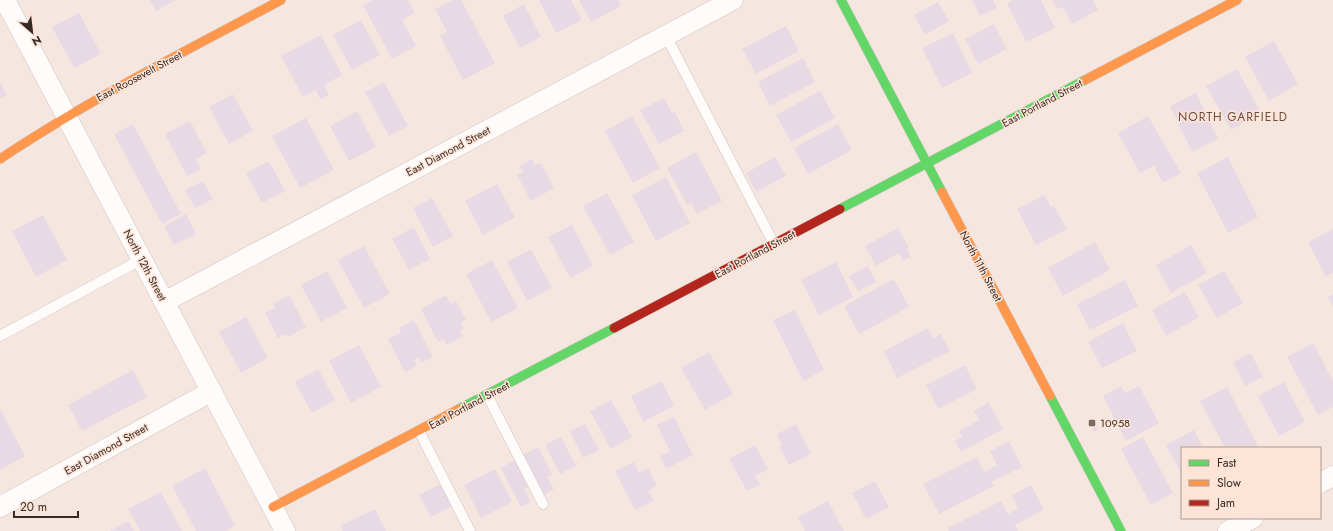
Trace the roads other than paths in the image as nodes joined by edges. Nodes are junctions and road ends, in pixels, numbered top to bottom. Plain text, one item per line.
1 (5, 0) edge
2 (281, 0) edge
3 (733, 0) edge
4 (842, 0) edge
5 (1237, 0) edge
6 (666, 36) junction
7 (66, 116) junction
8 (0, 158) edge
9 (927, 163) junction
10 (774, 244) junction
11 (142, 260) junction
12 (164, 302) junction
13 (0, 336) edge
14 (212, 391) junction
15 (487, 395) junction
16 (419, 431) junction
17 (1333, 476) edge
18 (1321, 482) edge
19 (543, 504) dead end
20 (0, 507) edge
21 (273, 507) junction
22 (1251, 519) edge
23 (286, 531) edge
24 (470, 531) edge
25 (1121, 531) edge
26 (1228, 531) edge

1 - 7 street, North 12th Street
2 - 7 street, East Roosevelt Street
3 - 6 street, East Diamond Street
4 - 9 street, North 11th Street
5 - 9 street, East Portland Street
6 - 10 lane
6 - 12 street, East Diamond Street
7 - 8 street, East Roosevelt Street
7 - 11 street, North 12th Street
9 - 10 street, East Portland Street
9 - 25 street, North 11th Street
10 - 15 street, East Portland Street
11 - 12 street, North 12th Street
11 - 13 lane
12 - 14 street, North 12th Street
14 - 20 street, East Diamond Street
14 - 21 street, North 12th Street
15 - 16 street, East Portland Street
15 - 19 lane
16 - 21 street, East Portland Street
16 - 24 lane
17 - 18 street
21 - 23 street, North 12th Street
22 - 26 street

